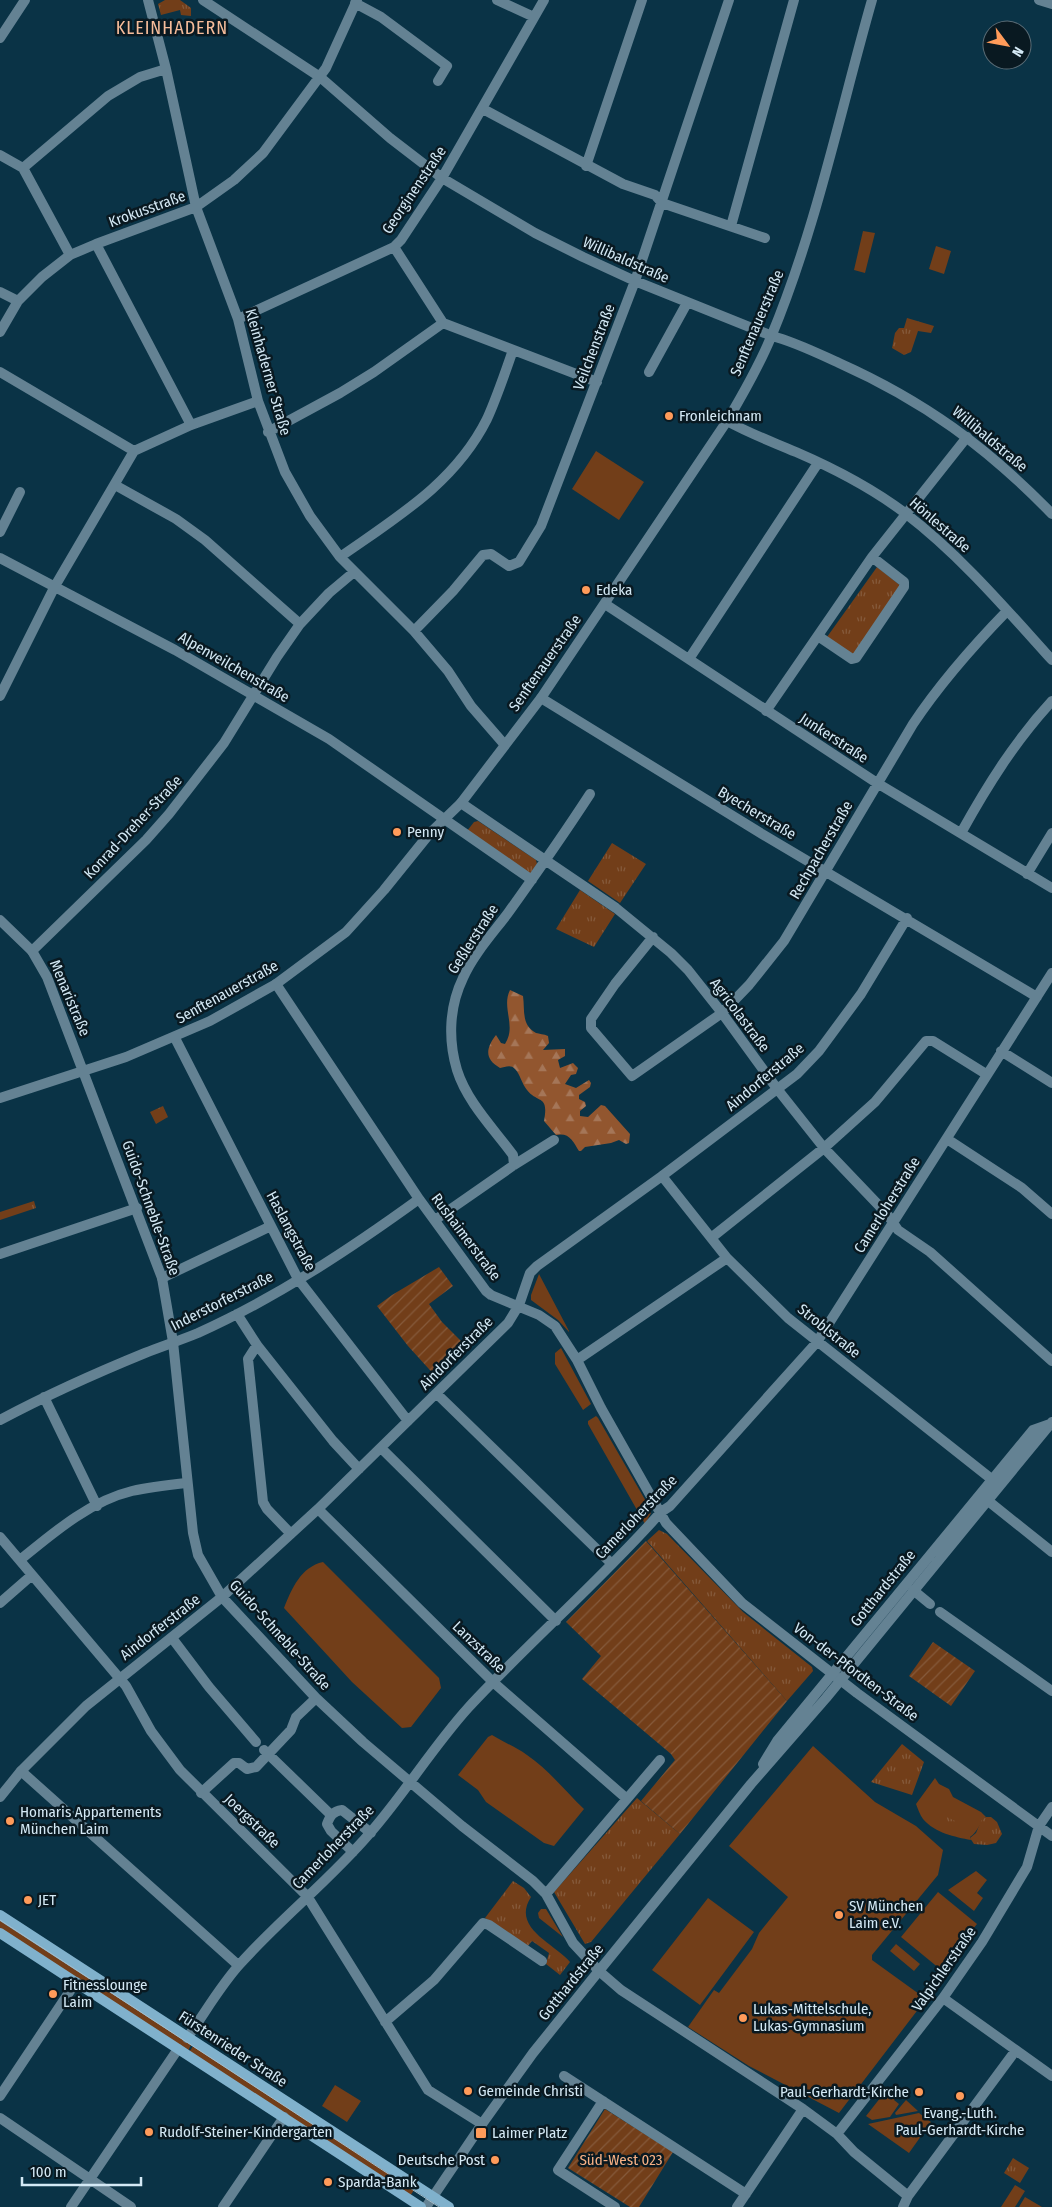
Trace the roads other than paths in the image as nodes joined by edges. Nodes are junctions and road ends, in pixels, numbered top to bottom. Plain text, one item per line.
1 (25, 0) edge
2 (148, 0) edge
3 (203, 0) edge
4 (497, 0) edge
5 (544, 0) edge
6 (642, 0) edge
7 (729, 0) edge
8 (794, 0) edge
9 (872, 0) edge
10 (1039, 0) edge
11 (356, 2) edge
12 (1052, 4) edge
13 (534, 17) junction
14 (0, 38) edge
15 (166, 69) junction
16 (320, 77) junction
17 (438, 81) dead end
18 (483, 109) junction
19 (0, 155) edge
20 (586, 166) junction
21 (23, 168) junction
22 (442, 178) junction
23 (662, 203) junction
24 (196, 207) junction
25 (731, 226) junction
26 (765, 238) dead end
27 (96, 244) junction
28 (394, 247) junction
29 (70, 255) junction
30 (635, 282) junction
31 (0, 292) edge
32 (18, 301) junction
33 (687, 303) junction
34 (238, 319) junction
35 (443, 322) junction
36 (0, 332) edge
37 (772, 336) junction
38 (513, 350) junction
39 (0, 372) edge
40 (649, 372) dead end
41 (597, 382) junction
42 (258, 401) junction
43 (728, 421) junction
44 (191, 425) junction
45 (268, 432) junction
46 (967, 436) junction
47 (134, 452) junction
48 (818, 463) junction
49 (115, 485) junction
50 (20, 492) dead end
51 (906, 513) junction
52 (1052, 514) edge
53 (0, 532) edge
54 (872, 557) junction
55 (0, 558) edge
56 (340, 558) junction
57 (354, 572) junction
58 (55, 586) junction
59 (605, 604) junction
60 (1007, 610) junction
61 (300, 624) junction
62 (414, 631) junction
63 (818, 636) junction
64 (689, 659) junction
65 (1052, 660) edge
66 (255, 695) junction
67 (0, 696) edge
68 (541, 698) junction
69 (1052, 701) edge
70 (766, 711) junction
71 (504, 744) junction
72 (877, 784) junction
73 (590, 794) dead end
74 (461, 803) junction
75 (443, 819) junction
76 (961, 833) junction
77 (1052, 833) edge
78 (546, 860) junction
79 (826, 872) junction
80 (1027, 874) junction
81 (532, 880) junction
82 (1052, 888) edge
83 (907, 918) junction
84 (0, 920) edge
85 (654, 937) junction
86 (32, 951) junction
87 (1052, 974) edge
88 (276, 984) junction
89 (1037, 996) junction
90 (722, 1013) junction
91 (174, 1038) junction
92 (1001, 1051) junction
93 (84, 1071) junction
94 (986, 1074) junction
95 (1052, 1083) edge
96 (778, 1090) junction
97 (0, 1098) edge
98 (947, 1139) junction
99 (554, 1140) dead end
100 (824, 1148) junction
101 (514, 1165) junction
102 (662, 1176) junction
103 (419, 1199) junction
104 (137, 1208) junction
105 (1052, 1214) edge
106 (435, 1220) junction
107 (894, 1224) junction
108 (271, 1226) junction
109 (711, 1238) junction
110 (0, 1254) edge
111 (727, 1258) junction
112 (162, 1278) junction
113 (298, 1279) junction
114 (520, 1306) junction
115 (237, 1314) junction
116 (173, 1342) junction
117 (817, 1342) junction
118 (257, 1345) junction
119 (577, 1360) junction
120 (1052, 1361) edge
121 (437, 1394) junction
122 (44, 1397) junction
123 (0, 1420) edge
124 (408, 1421) junction
125 (1051, 1423) edge
126 (381, 1448) junction
127 (360, 1469) junction
128 (996, 1482) junction
129 (186, 1483) junction
130 (983, 1497) junction
131 (97, 1506) junction
132 (318, 1509) junction
133 (661, 1512) junction
134 (291, 1534) junction
135 (0, 1537) edge
136 (1052, 1552) edge
137 (20, 1560) junction
138 (612, 1564) junction
139 (32, 1575) junction
140 (913, 1590) junction
141 (222, 1597) junction
142 (0, 1603) edge
143 (930, 1604) dead end
144 (940, 1612) dead end
145 (556, 1621) junction
146 (172, 1638) junction
147 (837, 1676) junction
148 (120, 1678) junction
149 (494, 1682) junction
150 (1052, 1691) edge
151 (316, 1698) junction
152 (256, 1742) dead end
153 (266, 1752) junction
154 (660, 1760) dead end
155 (21, 1771) junction
156 (410, 1784) junction
157 (202, 1793) junction
158 (0, 1797) edge
159 (627, 1799) junction
160 (1052, 1807) edge
161 (332, 1815) junction
162 (1039, 1826) junction
163 (371, 1833) junction
164 (1052, 1836) edge
165 (353, 1852) junction
166 (546, 1894) junction
167 (307, 1896) junction
168 (0, 1915) edge
169 (0, 1933) edge
170 (542, 1961) dead end
171 (238, 1965) junction
172 (598, 1971) junction
173 (76, 1982) junction
174 (943, 1998) junction
175 (384, 2022) junction
176 (188, 2038) junction
177 (178, 2049) junction
178 (1016, 2050) junction
179 (564, 2076) dead end
180 (1052, 2076) edge
181 (0, 2096) edge
182 (603, 2101) junction
183 (803, 2109) junction
184 (284, 2117) junction
185 (0, 2118) edge
186 (482, 2124) junction
187 (837, 2134) junction
188 (90, 2179) junction
189 (746, 2194) junction
190 (434, 2196) junction
191 (908, 2196) junction
192 (71, 2207) edge
193 (132, 2207) edge
194 (223, 2207) edge
195 (421, 2207) edge
196 (426, 2207) edge
197 (450, 2207) edge
198 (615, 2207) edge
199 (737, 2207) edge
200 (903, 2207) edge

1 - 14 street
2 - 15 street, Kleinhaderner Straße
3 - 16 street, Willibaldstraße
4 - 13 street
5 - 13 street, Georginenstraße
6 - 20 street
7 - 23 street, Veilchenstraße
8 - 25 street
9 - 37 street, Senftenauerstraße
10 - 12 street
11 - 16 street, Krokusstraße
11 - 17 street
13 - 18 street, Georginenstraße
15 - 21 street
15 - 24 street, Kleinhaderner Straße
16 - 22 street, Willibaldstraße
16 - 24 street, Krokusstraße
18 - 20 street
18 - 22 street, Georginenstraße
19 - 21 street
20 - 23 street
21 - 29 street
22 - 28 street, Georginenstraße
22 - 30 street, Willibaldstraße
23 - 25 street
23 - 30 street, Veilchenstraße
24 - 27 street, Krokusstraße
24 - 34 street, Kleinhaderner Straße
25 - 26 street
27 - 29 street, Krokusstraße
27 - 44 street
28 - 34 street, Georginenstraße
28 - 35 street
29 - 32 street, Krokusstraße
30 - 33 street, Willibaldstraße
30 - 41 street, Veilchenstraße
31 - 32 street
32 - 36 street, Krokusstraße
33 - 37 street, Willibaldstraße
33 - 40 street
34 - 42 street, Kleinhaderner Straße
35 - 38 street
35 - 45 street
37 - 43 street, Senftenauerstraße
37 - 46 street, Willibaldstraße
38 - 41 street
38 - 56 street
39 - 47 street
41 - 62 street, Veilchenstraße
42 - 44 street
42 - 45 street, Kleinhaderner Straße
43 - 48 street, Hönlestraße
43 - 59 street, Senftenauerstraße
44 - 47 street
45 - 56 street, Kleinhaderner Straße
46 - 51 street
46 - 52 street, Willibaldstraße
47 - 49 street
48 - 51 street, Hönlestraße
48 - 64 street
49 - 58 street
49 - 61 street
50 - 53 street
51 - 54 street
51 - 60 street, Hönlestraße
54 - 63 street
54 - 63 street
55 - 58 street, Alpenveilchenstraße
56 - 57 street, Kleinhaderner Straße
57 - 61 street, Konrad-Dreher-Straße
57 - 62 street, Kleinhaderner Straße
58 - 66 street, Alpenveilchenstraße
58 - 67 street
59 - 64 street, Junkerstraße
59 - 68 street, Senftenauerstraße
60 - 65 street, Hönlestraße
60 - 72 street, Rechpacherstraße
61 - 66 street, Konrad-Dreher-Straße
62 - 71 street, Kleinhaderner Straße
63 - 70 street
64 - 70 street, Junkerstraße
66 - 75 street, Alpenveilchenstraße
66 - 86 street, Konrad-Dreher-Straße
68 - 71 street, Senftenauerstraße
68 - 79 street, Byecherstraße
69 - 76 street
70 - 72 street, Junkerstraße
71 - 74 street, Senftenauerstraße
72 - 76 street, Junkerstraße
72 - 79 street, Rechpacherstraße
73 - 78 street, Geßlerstraße
74 - 75 street, Senftenauerstraße
74 - 78 street, Agricolastraße
75 - 81 street
75 - 88 street, Senftenauerstraße
76 - 80 street, Junkerstraße
77 - 80 street
78 - 81 street, Geßlerstraße
78 - 85 street, Agricolastraße
79 - 83 street, Byecherstraße
79 - 90 street, Rechpacherstraße
80 - 82 street, Junkerstraße
81 - 101 street, Geßlerstraße
83 - 89 street, Byecherstraße
83 - 96 street, Aindorferstraße
84 - 86 street, Menaristraße
85 - 90 street, Agricolastraße
85 - 90 street, Rechpacherstraße
86 - 93 street, Menaristraße
87 - 89 street, Camerloherstraße
88 - 91 street, Senftenauerstraße
88 - 103 street, Rushaimerstraße
89 - 92 street, Camerloherstraße
90 - 96 street, Agricolastraße
91 - 93 street, Senftenauerstraße
91 - 108 street, Haslangstraße
92 - 94 street, Camerloherstraße
92 - 95 street
93 - 97 street, Senftenauerstraße
93 - 104 street, Guido-Schneble-Straße
94 - 98 street, Camerloherstraße
94 - 100 street
96 - 100 street, Agricolastraße
96 - 102 street, Aindorferstraße
98 - 105 street
98 - 107 street, Camerloherstraße
99 - 101 street
100 - 107 street, Agricolastraße
100 - 109 street
101 - 106 street
102 - 109 street, Stroblstraße
102 - 114 street, Aindorferstraße
103 - 106 street, Rushaimerstraße
103 - 113 street, Inderstorferstraße
104 - 110 street
104 - 112 street, Guido-Schneble-Straße
106 - 114 street, Rushaimerstraße
107 - 117 street, Camerloherstraße
107 - 120 street, Agricolastraße
108 - 112 street
108 - 113 street, Haslangstraße
109 - 111 street, Stroblstraße
111 - 117 street, Stroblstraße
111 - 119 street
112 - 116 street, Guido-Schneble-Straße
113 - 115 street, Inderstorferstraße
113 - 124 street, Haslangstraße
114 - 119 street, Rushaimerstraße
114 - 121 street, Aindorferstraße
115 - 116 street, Inderstorferstraße
115 - 118 street
116 - 122 street, Inderstorferstraße
116 - 129 street, Guido-Schneble-Straße
117 - 128 street, Stroblstraße
117 - 133 street, Camerloherstraße
118 - 127 street
118 - 134 street
119 - 133 street, Rushaimerstraße
121 - 124 street, Aindorferstraße
121 - 138 street
122 - 123 street, Inderstorferstraße
122 - 131 street
124 - 126 street, Aindorferstraße
125 - 128 street, Gotthardstraße
126 - 127 street, Aindorferstraße
126 - 145 street
127 - 132 street, Aindorferstraße
128 - 130 street, Gotthardstraße
129 - 131 street
129 - 141 street, Guido-Schneble-Straße
130 - 136 street
130 - 140 street, Gotthardstraße
130 - 147 street, Gotthardstraße
131 - 137 street
132 - 134 street, Aindorferstraße
132 - 149 street, Lanzstraße
133 - 138 street, Camerloherstraße
133 - 147 street, Von-der-Pfordten-Straße
134 - 141 street, Aindorferstraße
135 - 137 street, Joergstraße
137 - 139 street, Joergstraße
138 - 145 street, Camerloherstraße
139 - 142 street
139 - 148 street, Joergstraße
140 - 143 street
140 - 147 street, Gotthardstraße
141 - 146 street, Aindorferstraße
141 - 151 street, Guido-Schneble-Straße
144 - 150 street
145 - 149 street, Camerloherstraße
146 - 148 street, Aindorferstraße
146 - 152 street
147 - 162 street, Von-der-Pfordten-Straße
147 - 172 street, Gotthardstraße
148 - 155 street, Aindorferstraße
148 - 157 street, Joergstraße
149 - 156 street, Camerloherstraße
149 - 159 street, Lanzstraße
151 - 153 street
151 - 156 street, Guido-Schneble-Straße
153 - 157 street
153 - 161 street
154 - 159 street
155 - 158 street, Aindorferstraße
155 - 171 street
156 - 163 street, Camerloherstraße
156 - 166 street, Guido-Schneble-Straße
157 - 167 street, Joergstraße
159 - 166 street
160 - 162 street, Valpichlerstraße
161 - 163 street
161 - 165 street
162 - 164 street, Von-der-Pfordten-Straße
162 - 174 street, Valpichlerstraße
163 - 165 street, Camerloherstraße
165 - 167 street, Camerloherstraße
166 - 172 street, Guido-Schneble-Straße
167 - 171 street, Camerloherstraße
167 - 175 street, Joergstraße
168 - 176 main road, Fürstenrieder Straße
169 - 173 main road, Fürstenrieder Straße
170 - 175 street
171 - 176 street, Camerloherstraße
172 - 183 street, Guido-Schneble-Straße
172 - 186 street, Gotthardstraße
173 - 177 main road, Fürstenrieder Straße
173 - 181 street
174 - 178 street
174 - 187 street, Valpichlerstraße
175 - 186 street, Joergstraße
176 - 190 main road, Fürstenrieder Straße
177 - 184 main road, Fürstenrieder Straße
177 - 188 street
178 - 180 street
178 - 191 street
179 - 182 street
182 - 189 street
182 - 198 street
183 - 187 street, Guido-Schneble-Straße
183 - 189 street
184 - 194 street
184 - 195 main road, Fürstenrieder Straße
185 - 188 street
186 - 190 street, Gotthardstraße
187 - 191 street, Guido-Schneble-Straße
188 - 192 street
188 - 193 street
189 - 199 street
190 - 196 street, Gotthardstraße
190 - 197 main road, Fürstenrieder Straße
191 - 200 street

